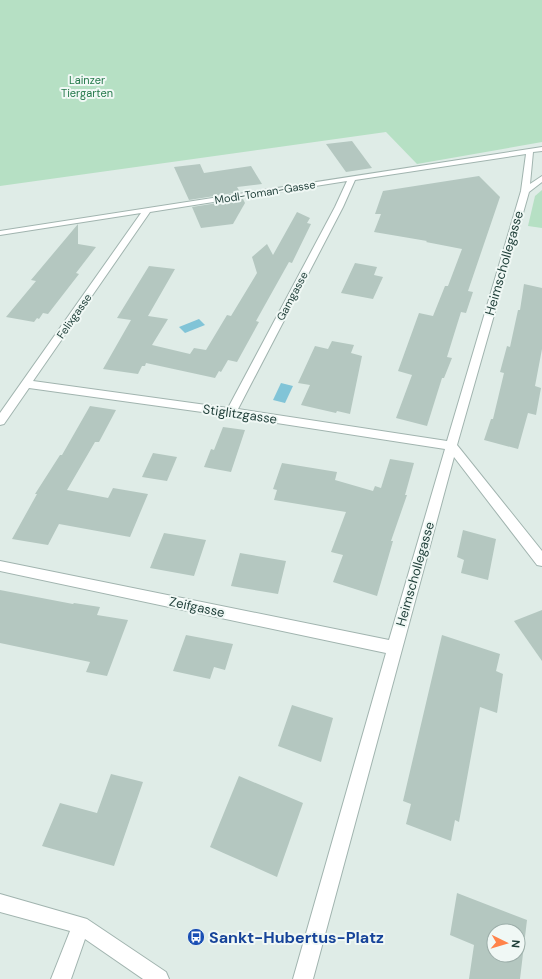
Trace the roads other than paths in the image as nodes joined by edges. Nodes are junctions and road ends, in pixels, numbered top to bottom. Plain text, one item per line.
1 (542, 149) edge
2 (530, 151) junction
3 (542, 178) edge
4 (352, 179) junction
5 (525, 191) junction
6 (146, 211) junction
7 (0, 233) edge
8 (27, 384) junction
9 (231, 412) junction
10 (0, 421) edge
11 (452, 446) junction
12 (542, 561) edge
13 (0, 566) edge
14 (394, 648) junction
15 (0, 903) edge
16 (81, 925) junction
17 (61, 979) edge
18 (159, 979) edge
19 (303, 979) edge

1 - 2 street, Modl-Toman-Gasse
2 - 4 street, Modl-Toman-Gasse
2 - 5 street, Heimschollegasse
3 - 5 street
4 - 6 street, Modl-Toman-Gasse
4 - 9 street, Gamgasse
5 - 11 street, Heimschollegasse
6 - 7 street, Modl-Toman-Gasse
6 - 8 street, Felixgasse
8 - 9 street, Stiglitzgasse
8 - 10 street, Felixgasse
9 - 11 street, Stiglitzgasse
11 - 12 street
11 - 14 street, Heimschollegasse
13 - 14 street, Zeifgasse
14 - 19 street, Heimschollegasse
15 - 16 street
16 - 17 street
16 - 18 street

